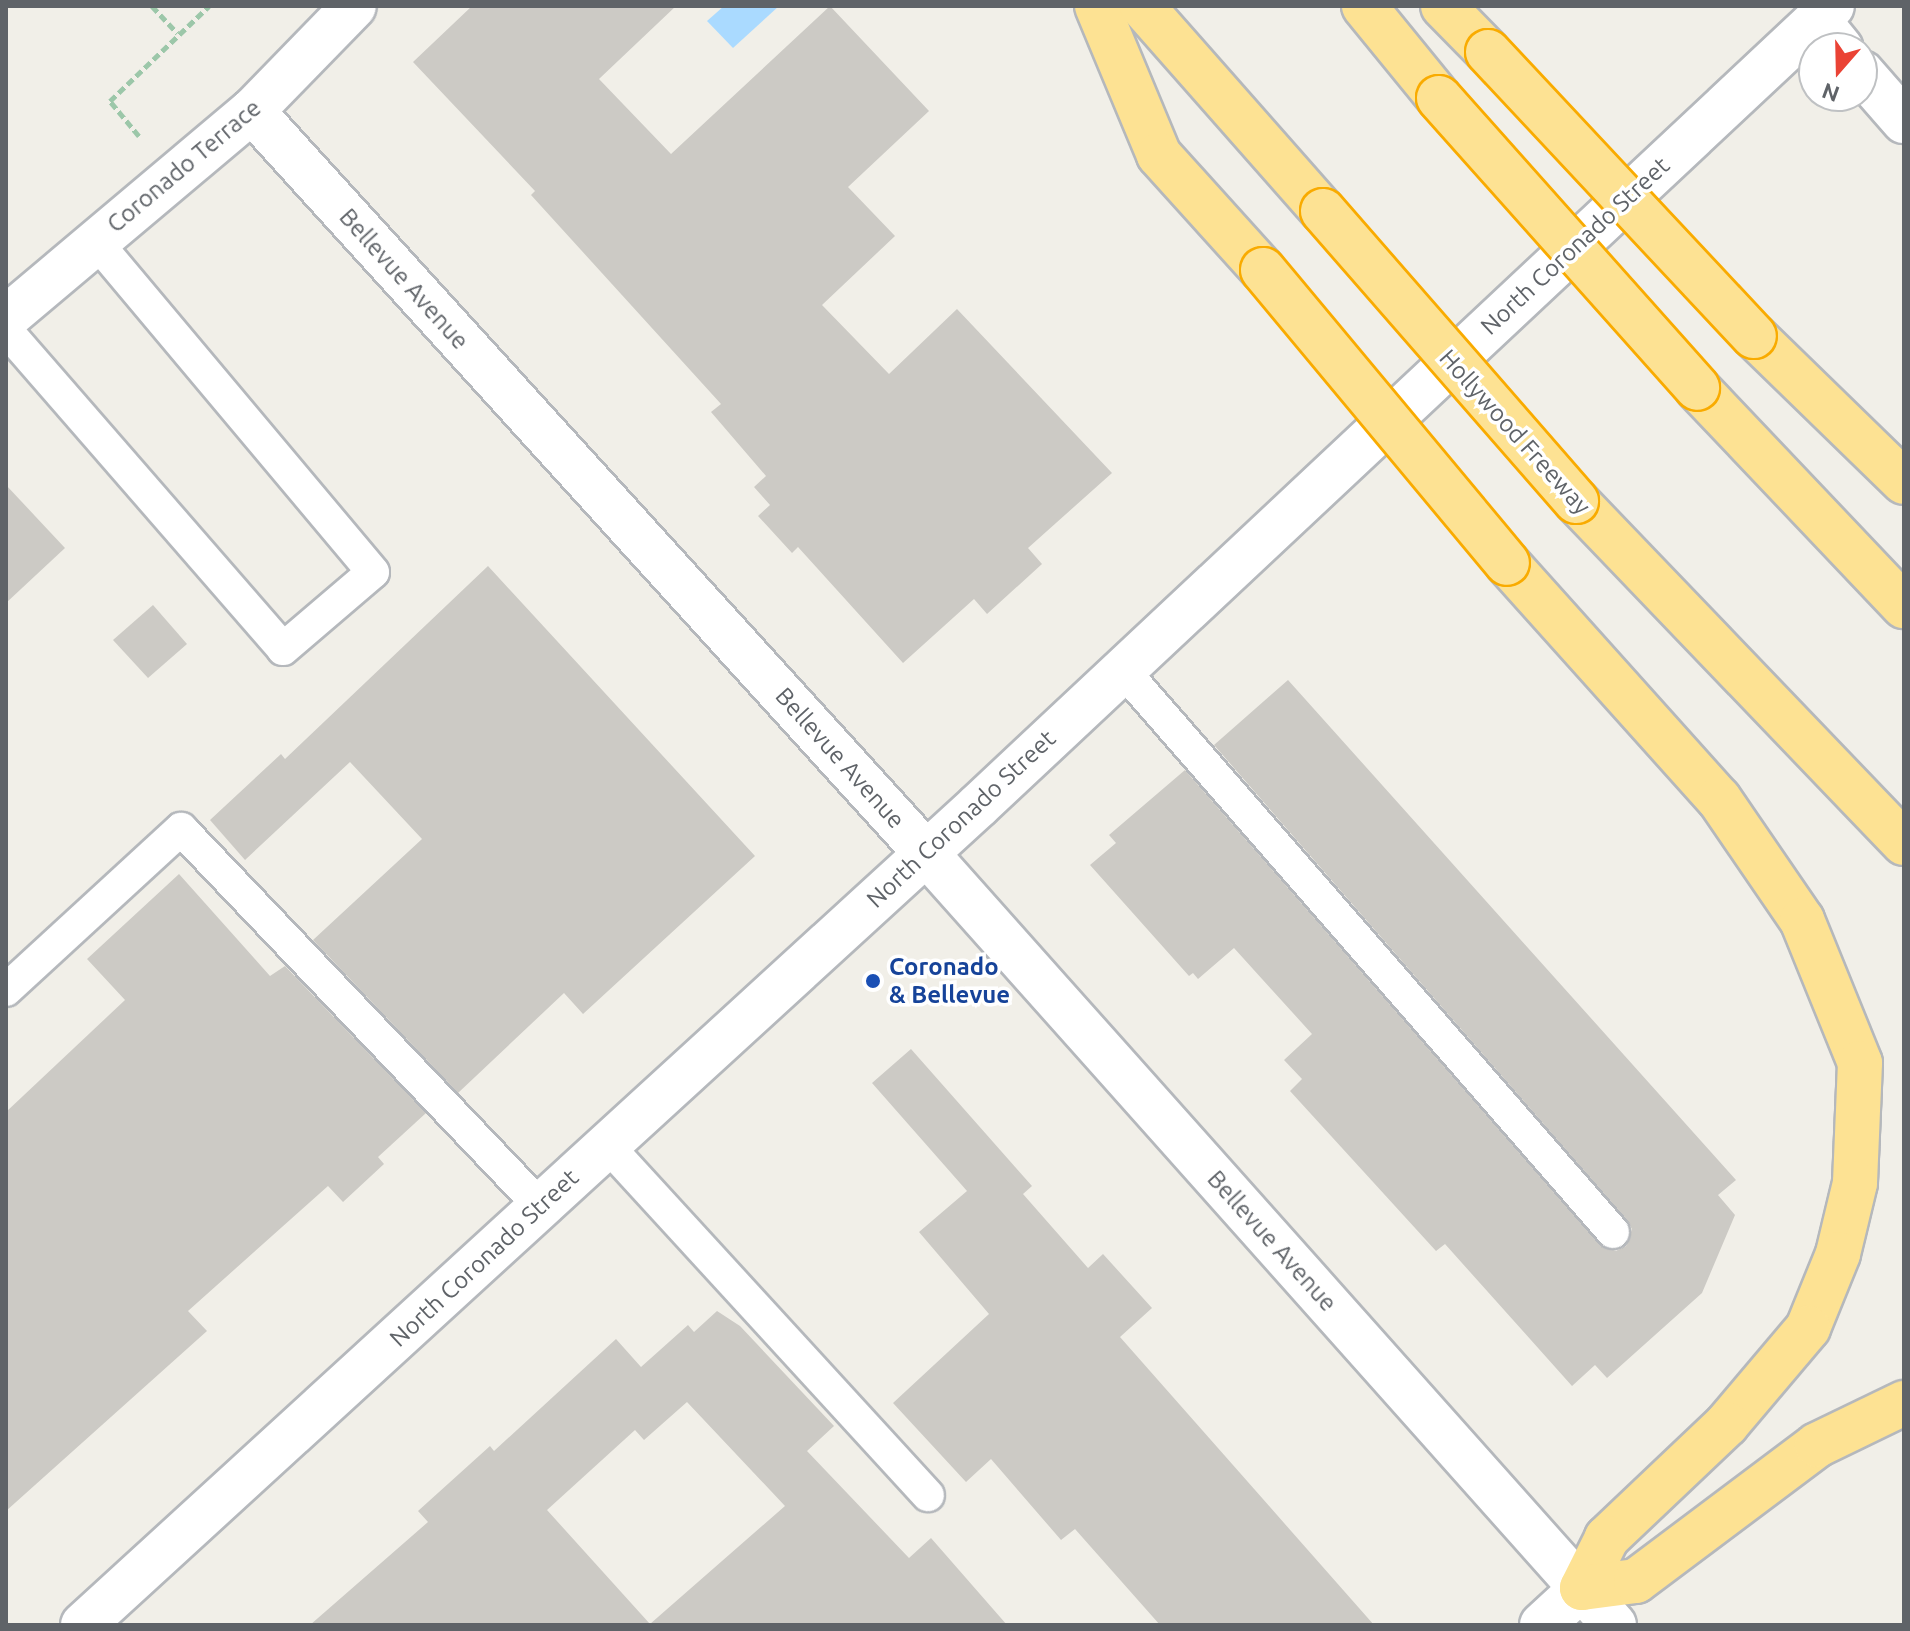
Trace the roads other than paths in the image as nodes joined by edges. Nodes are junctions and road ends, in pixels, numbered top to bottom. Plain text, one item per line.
1 (354, 6) edge
2 (1097, 6) edge
3 (1142, 6) edge
4 (1364, 6) edge
5 (1443, 6) edge
6 (1831, 25) edge
7 (1878, 91) edge
8 (252, 111) junction
9 (1904, 121) edge
10 (96, 242) junction
11 (6, 318) edge
12 (6, 330) edge
13 (1904, 482) edge
14 (1904, 606) edge
15 (1122, 669) junction
16 (1904, 843) edge
17 (926, 853) junction
18 (6, 990) edge
19 (607, 1145) junction
20 (540, 1206) junction
21 (1613, 1232) dead end
22 (1904, 1403) edge
23 (928, 1495) dead end
24 (1582, 1588) junction
25 (83, 1625) edge
26 (1542, 1625) edge
27 (1614, 1625) edge

1 - 8 street, Coronado Terrace
2 - 24 highway, bridge
3 - 16 highway, Hollywood Freeway, bridge
4 - 14 highway, bridge
5 - 13 highway, bridge
6 - 15 street, North Coronado Street
7 - 9 street
8 - 10 street, Coronado Terrace
8 - 17 street, Bellevue Avenue
10 - 11 street, Coronado Terrace
10 - 12 lane
15 - 17 street, North Coronado Street
15 - 21 lane
17 - 19 street, North Coronado Street
17 - 24 street, Bellevue Avenue
18 - 20 lane
19 - 20 street, North Coronado Street
19 - 23 lane
20 - 25 street, North Coronado Street
22 - 24 highway
24 - 26 street
24 - 27 street, Bellevue Avenue

